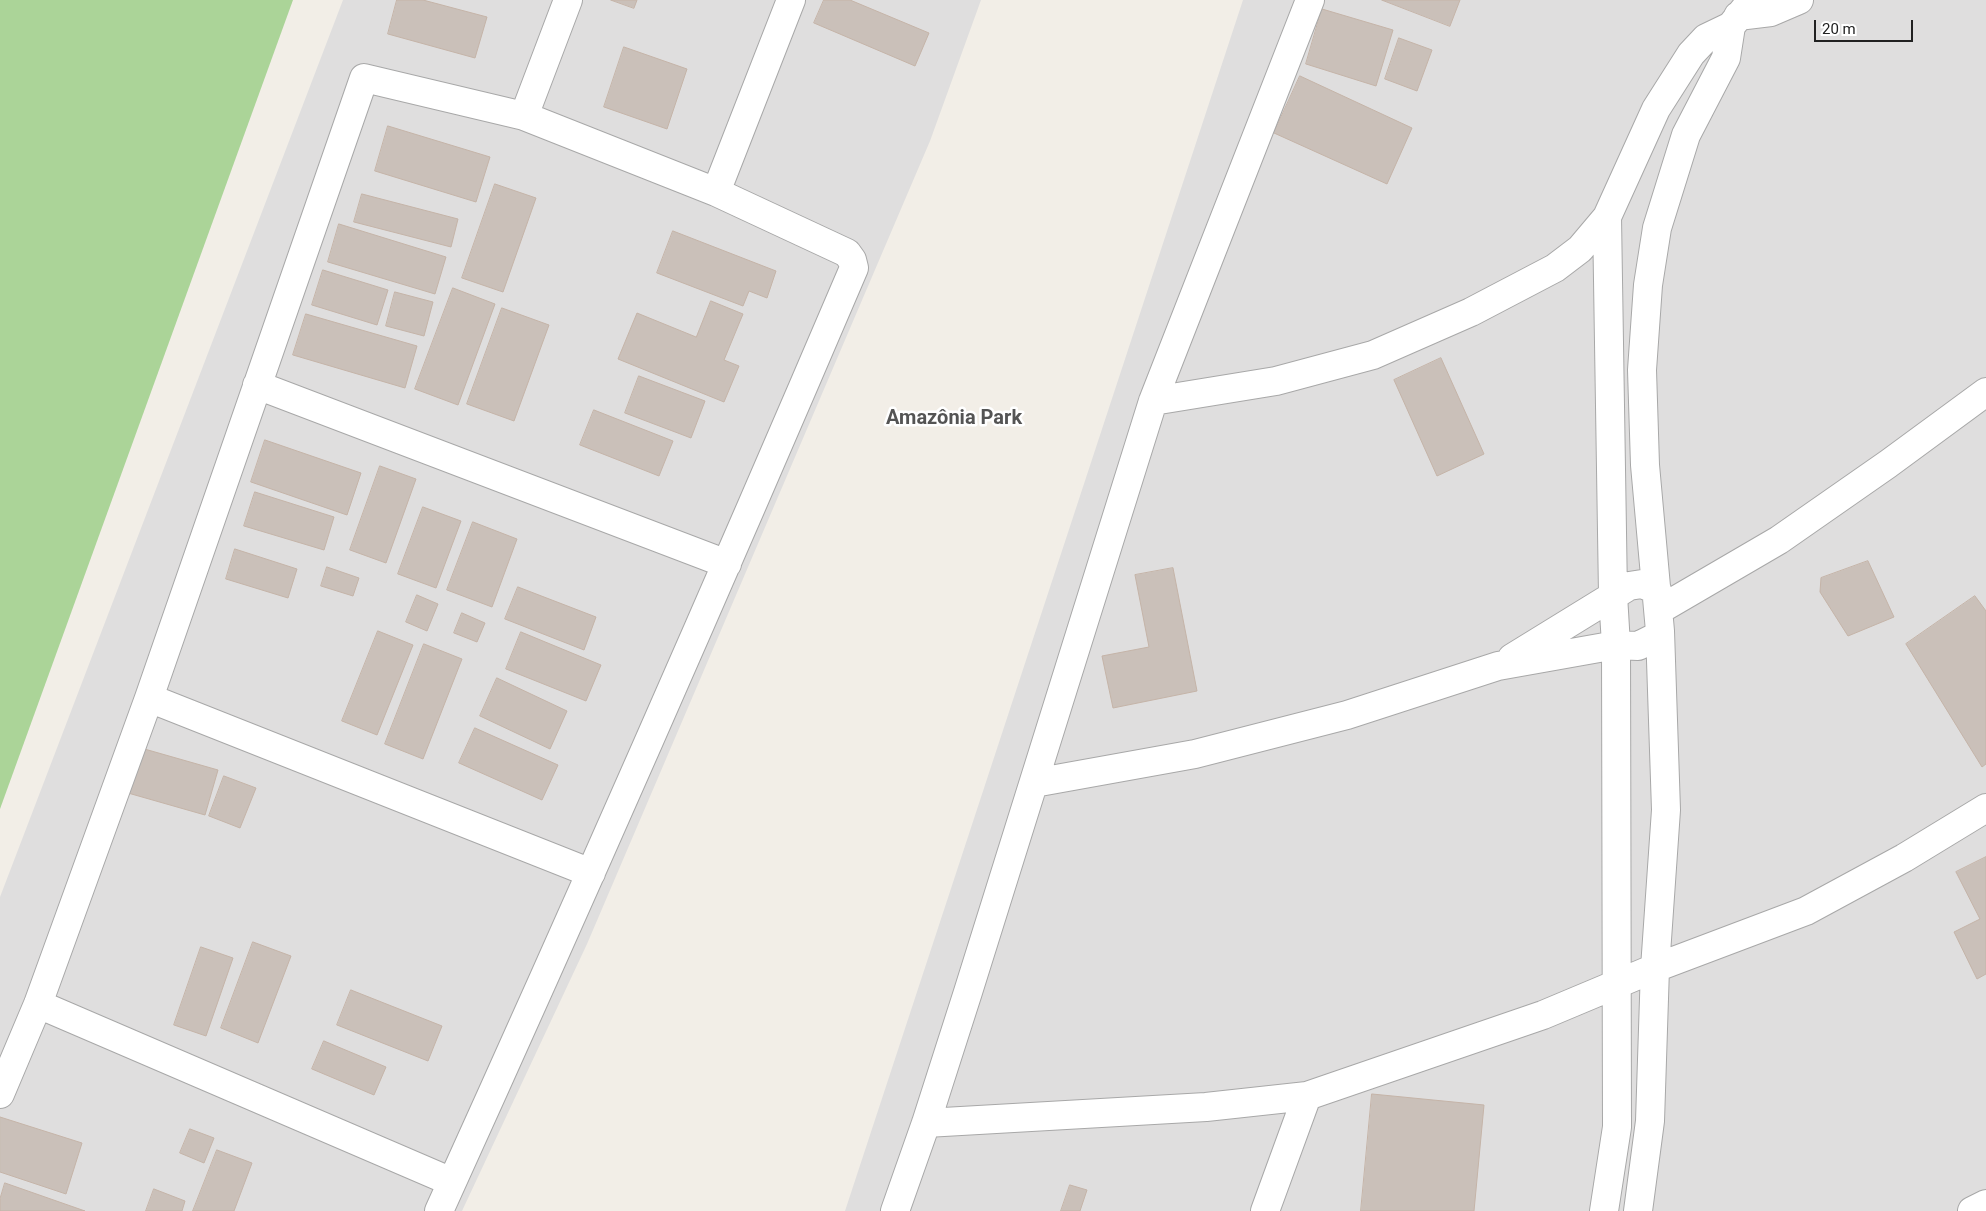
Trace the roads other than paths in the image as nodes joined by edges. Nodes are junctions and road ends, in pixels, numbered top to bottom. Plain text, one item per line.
1 (568, 0) edge
2 (791, 0) edge
3 (1310, 0) edge
4 (1798, 0) edge
5 (1744, 9) edge
6 (524, 116) junction
7 (716, 192) junction
8 (1608, 217) junction
9 (257, 385) junction
10 (1986, 392) edge
11 (1153, 401) junction
12 (727, 564) junction
13 (1613, 595) junction
14 (1659, 610) junction
15 (1616, 645) junction
16 (1498, 666) junction
17 (150, 698) junction
18 (1034, 783) junction
19 (1986, 808) edge
20 (591, 873) junction
21 (1655, 968) junction
22 (1618, 985) junction
23 (38, 1004) junction
24 (0, 1094) edge
25 (1307, 1096) junction
26 (926, 1123) junction
27 (452, 1182) junction
28 (1986, 1204) edge
29 (439, 1211) edge
30 (895, 1211) edge
31 (1265, 1211) edge
32 (1604, 1211) edge
33 (1638, 1211) edge
34 (1972, 1211) edge

1 - 6 street
2 - 7 street
3 - 11 street
4 - 5 street
5 - 8 street
5 - 14 street
6 - 7 street
6 - 9 street
7 - 12 street
8 - 11 street
8 - 13 street
9 - 12 street
9 - 17 street
10 - 14 street
11 - 18 street
12 - 20 street
13 - 14 street
13 - 15 street
13 - 16 street
14 - 15 street
14 - 21 street
15 - 16 street
15 - 22 street
16 - 18 street
17 - 20 street
17 - 23 street
18 - 26 street
19 - 21 street
20 - 27 street
21 - 22 street
21 - 33 street
22 - 25 street
22 - 32 street
23 - 24 street
23 - 27 street
25 - 26 street
25 - 31 street
26 - 30 street
27 - 29 street
28 - 34 street

